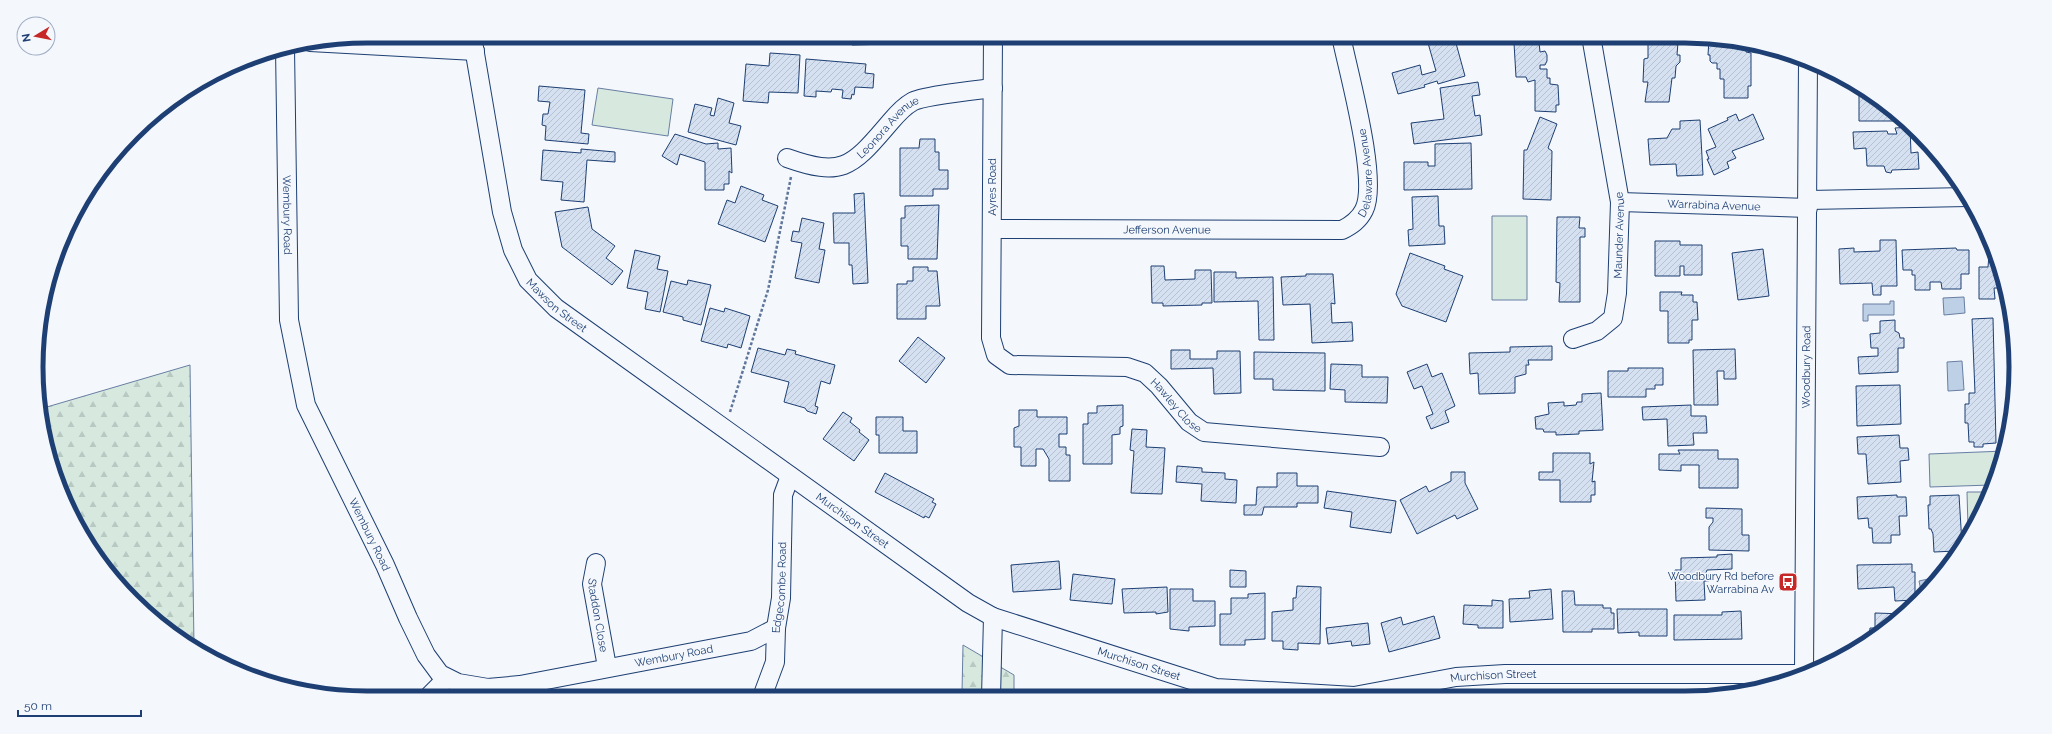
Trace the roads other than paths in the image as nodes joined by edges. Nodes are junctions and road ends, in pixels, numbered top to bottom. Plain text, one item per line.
1 (392, 43) edge
2 (993, 43) edge
3 (1342, 43) edge
4 (1593, 43) edge
5 (473, 44) edge
6 (286, 53) edge
7 (1808, 68) edge
8 (993, 88) junction
9 (787, 158) road end
10 (1960, 196) edge
11 (1620, 202) junction
12 (1808, 204) junction
13 (992, 229) junction
14 (1342, 230) joint
15 (992, 338) joint
16 (1573, 339) dead end
17 (1380, 447) dead end
18 (790, 476) junction
19 (596, 563) dead end
20 (993, 617) junction
21 (776, 628) junction
22 (607, 667) junction
23 (1804, 668) edge
24 (1789, 674) edge
25 (447, 678) junction
26 (434, 691) edge
27 (764, 691) edge
28 (991, 691) edge
29 (1268, 691) edge
30 (1381, 691) edge

1 - 5 street
2 - 8 street, Ayres Road
3 - 14 street, Delaware Avenue
4 - 11 street, Maunder Avenue
5 - 18 street, Mawson Street
6 - 25 street, Wembury Road
7 - 12 street, Woodbury Road
8 - 9 street, Leonora Avenue
8 - 13 street, Ayres Road
10 - 12 street, Warrabina Avenue
11 - 12 street, Warrabina Avenue
11 - 16 street, Maunder Avenue
12 - 23 street, Woodbury Road
13 - 14 street, Jefferson Avenue
13 - 15 street, Ayres Road
15 - 17 street, Hawley Close
18 - 20 street, Murchison Street
18 - 21 street, Edgecombe Road
19 - 22 street, Staddon Close
20 - 28 street
20 - 29 street, Murchison Street
21 - 22 street, Wembury Road
21 - 27 street, Edgecombe Road
22 - 25 street, Wembury Road
24 - 30 street, Murchison Street
25 - 26 street

